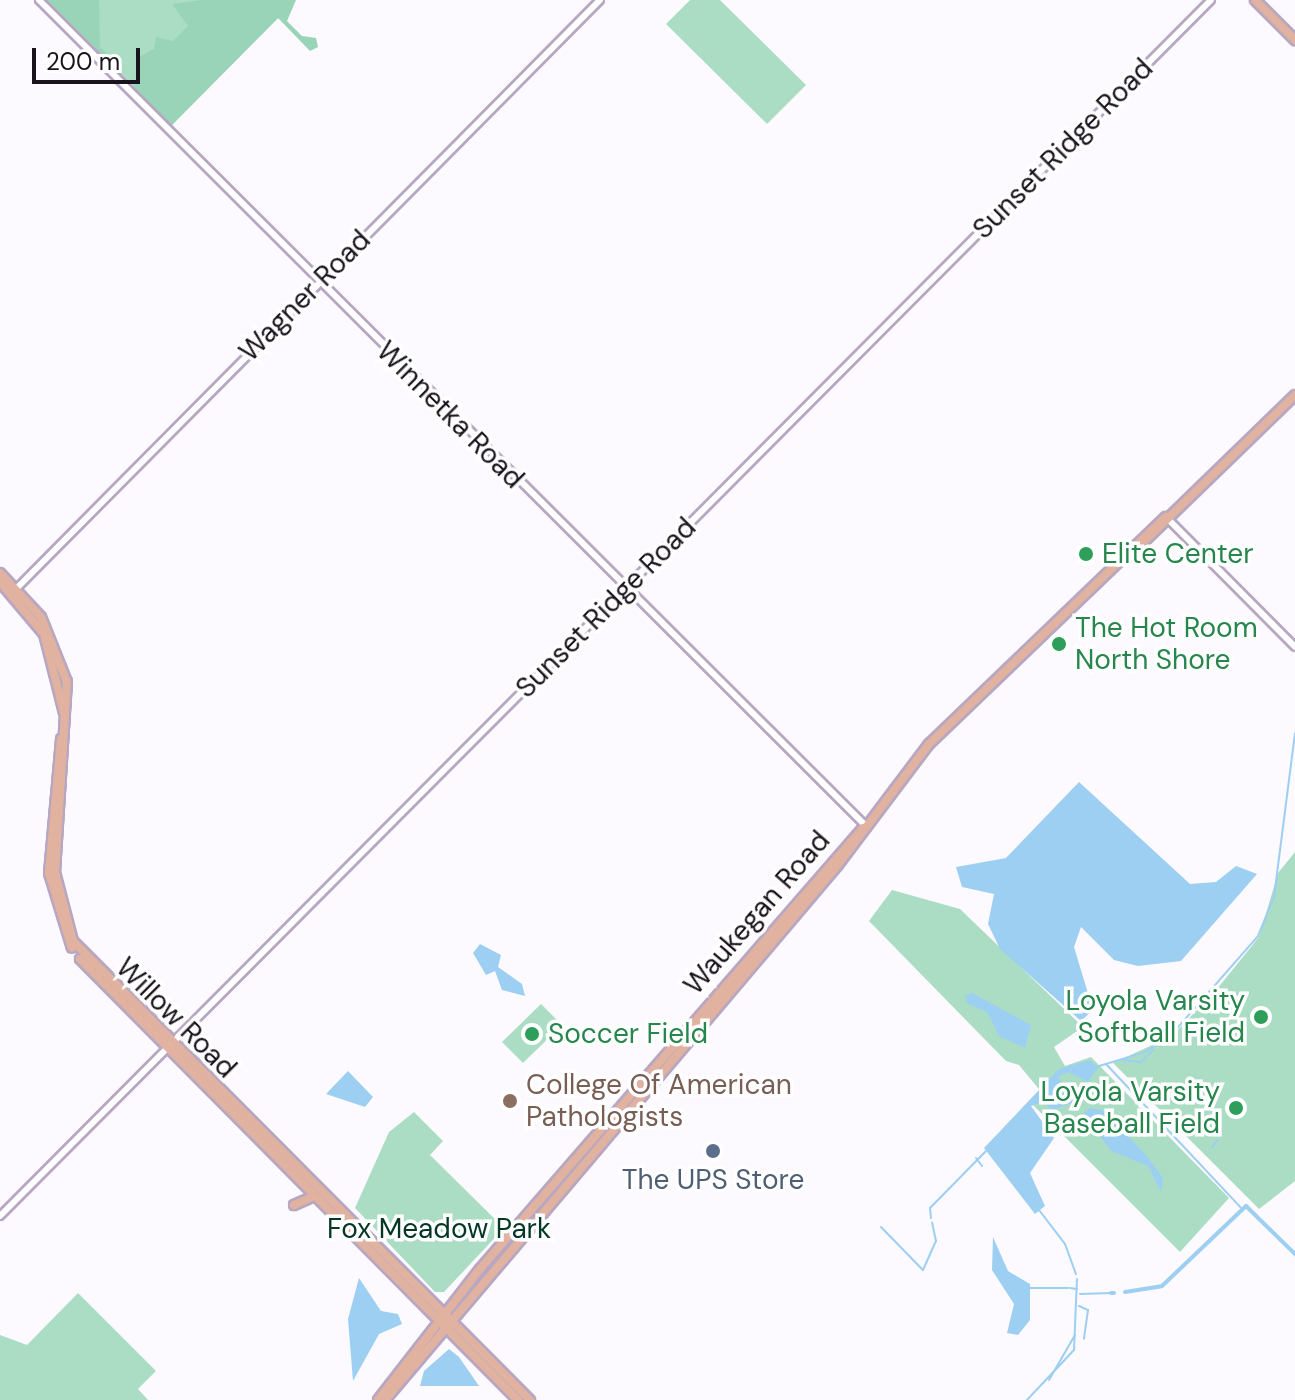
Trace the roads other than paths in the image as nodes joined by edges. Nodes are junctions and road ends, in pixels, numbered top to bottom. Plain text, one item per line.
1 (39, 0) edge
2 (600, 0) edge
3 (1211, 0) edge
4 (1255, 0) edge
5 (1295, 40) edge
6 (318, 284) junction
7 (1295, 395) edge
8 (1166, 517) junction
9 (0, 573) edge
10 (0, 582) edge
11 (625, 588) junction
12 (14, 591) junction
13 (1295, 647) edge
14 (866, 826) junction
15 (170, 1046) junction
16 (314, 1196) junction
17 (294, 1205) dead end
18 (0, 1216) edge
19 (443, 1320) junction
20 (378, 1400) edge
21 (385, 1400) edge
22 (518, 1400) edge
23 (530, 1400) edge

1 - 6 street, Winnetka Road
2 - 6 street, Wagner Road
3 - 11 street, Sunset Ridge Road
4 - 5 main road
6 - 11 street, Winnetka Road
6 - 12 street, Wagner Road
7 - 8 main road, Waukegan Road
8 - 13 street
8 - 14 main road, Waukegan Road
9 - 12 main road, Willow Road
10 - 12 main road, Willow Road
11 - 14 street, Winnetka Road
11 - 15 street, Sunset Ridge Road
12 - 15 main road, Willow Road
14 - 19 main road, Waukegan Road
15 - 16 main road, Willow Road
15 - 18 street, Sunset Ridge Road
15 - 19 main road, Willow Road
16 - 17 main road
16 - 19 main road, Willow Road
19 - 20 main road, Waukegan Road
19 - 21 main road, Waukegan Road
19 - 22 main road, Willow Road
19 - 23 main road, Willow Road

